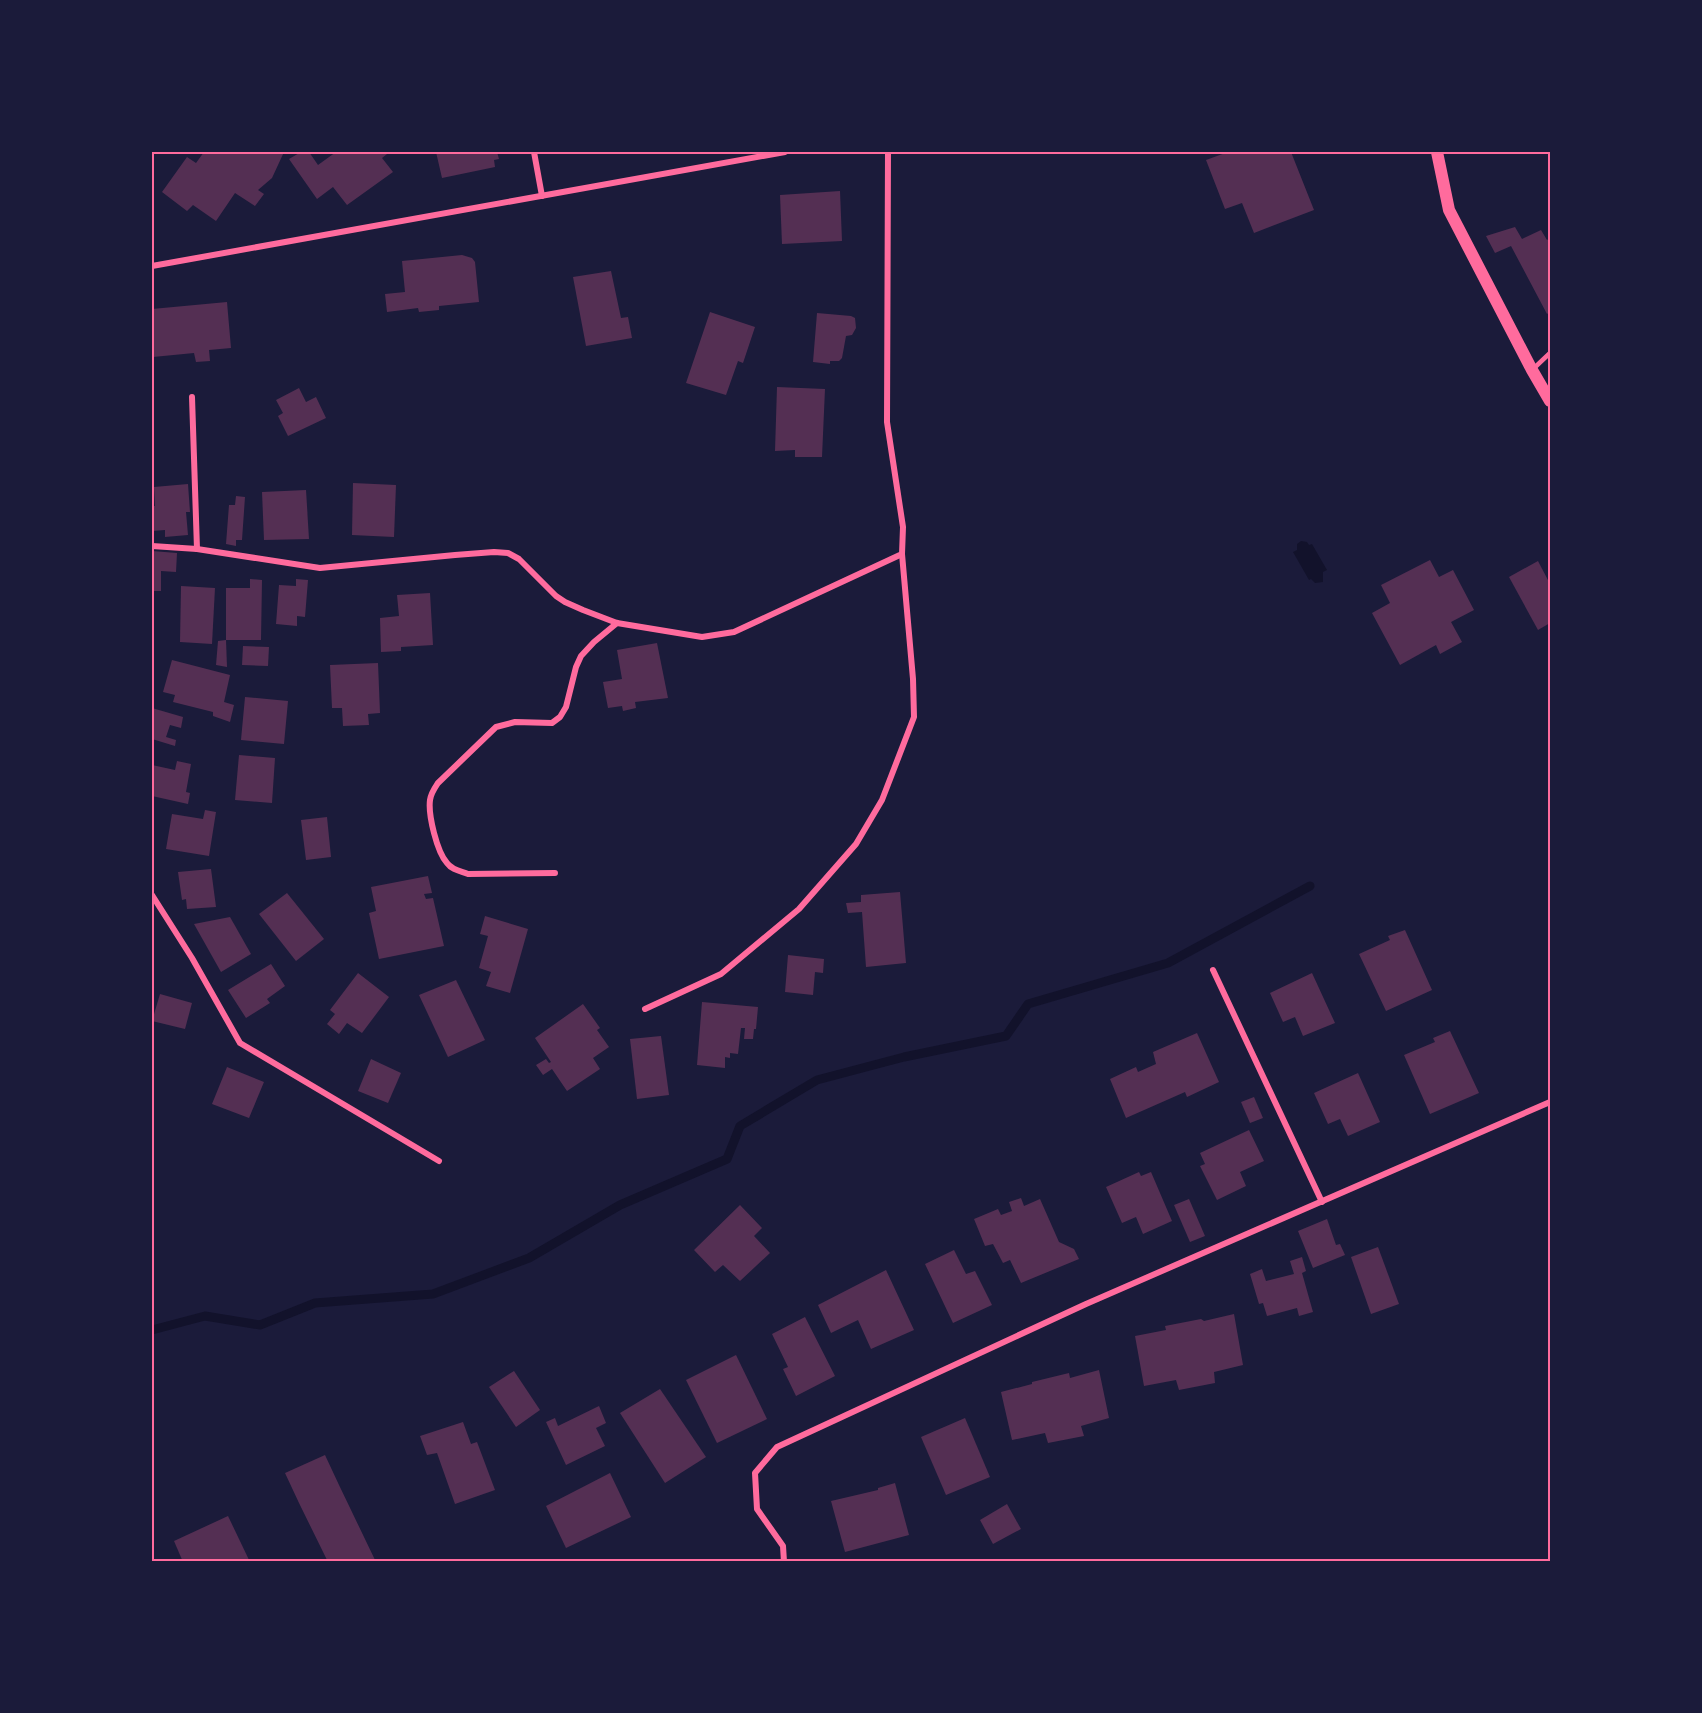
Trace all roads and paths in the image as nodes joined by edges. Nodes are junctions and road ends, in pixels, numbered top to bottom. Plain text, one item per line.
1 (534, 152) edge
2 (785, 152) edge
3 (888, 152) edge
4 (1437, 152) edge
5 (542, 196) junction
6 (152, 266) edge
7 (1551, 353) edge
8 (1532, 370) junction
9 (192, 397) dead end
10 (1551, 401) edge
11 (152, 546) edge
12 (197, 549) junction
13 (902, 554) junction
14 (617, 623) junction
15 (555, 873) dead end
16 (152, 895) edge
17 (1213, 970) dead end
18 (645, 1009) dead end
19 (1551, 1102) edge
20 (439, 1161) dead end
21 (1322, 1202) junction
22 (784, 1562) edge

1 - 5 street
2 - 5 street
3 - 13 street
4 - 8 main road
5 - 6 street
7 - 8 lane
8 - 10 main road
9 - 12 street
11 - 12 street
12 - 14 street
13 - 14 street
13 - 18 street
14 - 15 street
16 - 20 street
17 - 21 street
19 - 21 street
21 - 22 street

